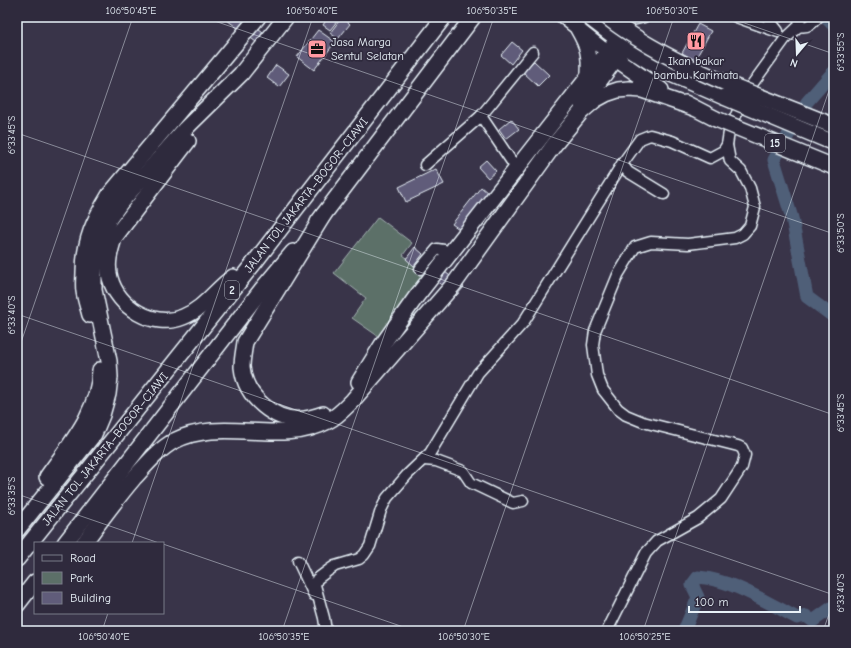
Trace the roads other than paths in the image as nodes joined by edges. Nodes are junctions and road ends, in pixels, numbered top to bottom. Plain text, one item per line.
1 (258, 17) edge
2 (286, 17) edge
3 (296, 17) edge
4 (444, 17) edge
5 (473, 17) edge
6 (563, 17) edge
7 (736, 17) edge
8 (767, 17) edge
9 (641, 18) edge
10 (817, 18) edge
11 (604, 22) edge
12 (800, 22) edge
13 (582, 23) edge
14 (782, 35) junction
15 (621, 43) junction
16 (533, 52) dead end
17 (612, 55) junction
18 (589, 74) junction
19 (694, 108) junction
20 (481, 116) junction
21 (834, 126) edge
22 (834, 143) edge
23 (554, 145) junction
24 (727, 145) junction
25 (622, 164) junction
26 (425, 165) dead end
27 (834, 167) edge
28 (516, 168) junction
29 (664, 194) dead end
30 (324, 214) junction
31 (450, 254) junction
32 (254, 263) junction
33 (420, 269) dead end
34 (424, 460) junction
35 (523, 501) dead end
36 (17, 526) edge
37 (17, 530) edge
38 (66, 542) edge
39 (85, 542) edge
40 (17, 560) edge
41 (298, 561) dead end
42 (34, 583) edge
43 (34, 595) edge
44 (318, 601) junction
45 (17, 605) edge
46 (17, 610) edge
47 (326, 631) edge
48 (607, 631) edge

1 - 36 highway
2 - 37 highway
3 - 32 highway
4 - 32 highway, JALAN TOL JAKARTA–BOGOR–CIAWI / 2
5 - 30 highway, JALAN TOL JAKARTA–BOGOR–CIAWI / 2
6 - 13 main road
7 - 14 street
8 - 14 street
9 - 11 street
10 - 12 street
11 - 13 main road
11 - 15 main road
11 - 21 highway, bridge
12 - 14 street
13 - 17 main road
13 - 18 highway
14 - 24 street
15 - 17 highway
15 - 22 highway, 15, bridge
16 - 20 street
17 - 18 highway
17 - 19 highway, 15
17 - 23 highway
18 - 28 highway
19 - 23 highway
19 - 27 highway, 15, bridge
20 - 26 street
20 - 28 street
23 - 39 highway
24 - 25 street
24 - 48 street
25 - 29 street
25 - 34 street
28 - 31 highway
30 - 31 highway
30 - 38 highway, JALAN TOL JAKARTA–BOGOR–CIAWI / 2
31 - 33 street
32 - 40 highway, JALAN TOL JAKARTA–BOGOR–CIAWI / 2
34 - 35 street
34 - 44 street
41 - 44 street
42 - 45 highway
43 - 46 highway
44 - 47 street

